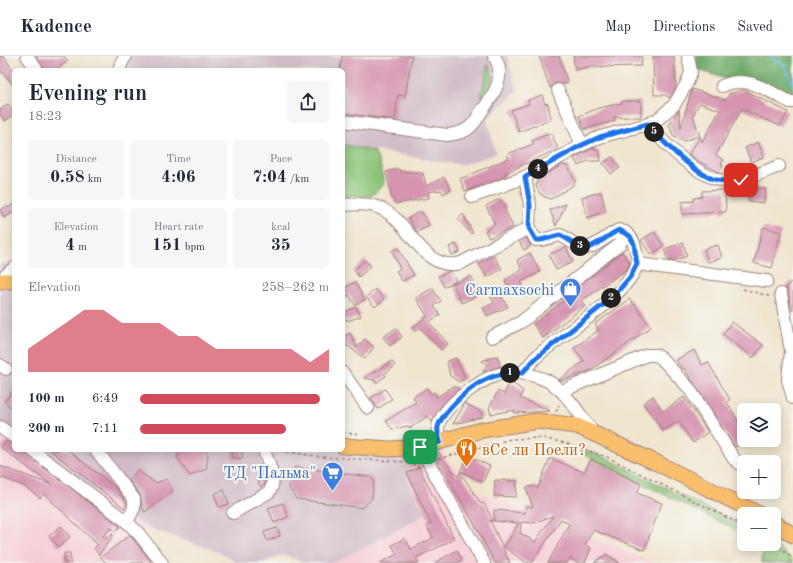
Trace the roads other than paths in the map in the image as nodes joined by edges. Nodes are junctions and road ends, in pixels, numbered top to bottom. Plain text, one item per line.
1 (27, 56) edge
2 (126, 56) edge
3 (494, 56) edge
4 (688, 56) edge
5 (36, 68) edge
6 (120, 68) edge
7 (722, 86) dead end
8 (558, 90) dead end
9 (793, 102) edge
10 (345, 121) edge
11 (648, 124) junction
12 (582, 145) junction
13 (778, 166) dead end
14 (525, 177) junction
15 (472, 197) dead end
16 (345, 205) edge
17 (529, 228) junction
18 (625, 232) junction
19 (637, 264) junction
20 (12, 270) edge
21 (0, 280) edge
22 (12, 281) edge
23 (767, 281) dead end
24 (781, 297) road end
25 (492, 337) dead end
26 (522, 373) junction
27 (345, 376) edge
28 (562, 391) junction
29 (793, 398) edge
30 (368, 408) dead end
31 (592, 431) junction
32 (417, 442) junction
33 (440, 442) junction
34 (345, 446) edge
35 (35, 452) edge
36 (98, 452) edge
37 (265, 452) edge
38 (737, 461) edge
39 (746, 507) edge
40 (233, 513) dead end
41 (127, 522) junction
42 (781, 527) edge
43 (793, 535) edge
44 (162, 563) edge
45 (484, 563) edge

1 - 5 street
2 - 6 street
3 - 10 street
4 - 11 street
7 - 9 street
8 - 12 street
11 - 12 street
11 - 13 street
12 - 14 street
14 - 15 street
14 - 17 street
16 - 17 street
17 - 18 street
18 - 19 street
18 - 25 street
19 - 23 street
19 - 26 street
20 - 21 street
21 - 22 main road
24 - 29 street
26 - 28 street
26 - 33 street
27 - 30 street
28 - 31 street
28 - 38 street
31 - 33 main road
31 - 39 main road
32 - 33 main road
32 - 34 main road
32 - 45 street
35 - 41 street
36 - 41 street
37 - 40 street
41 - 44 street
42 - 43 main road

